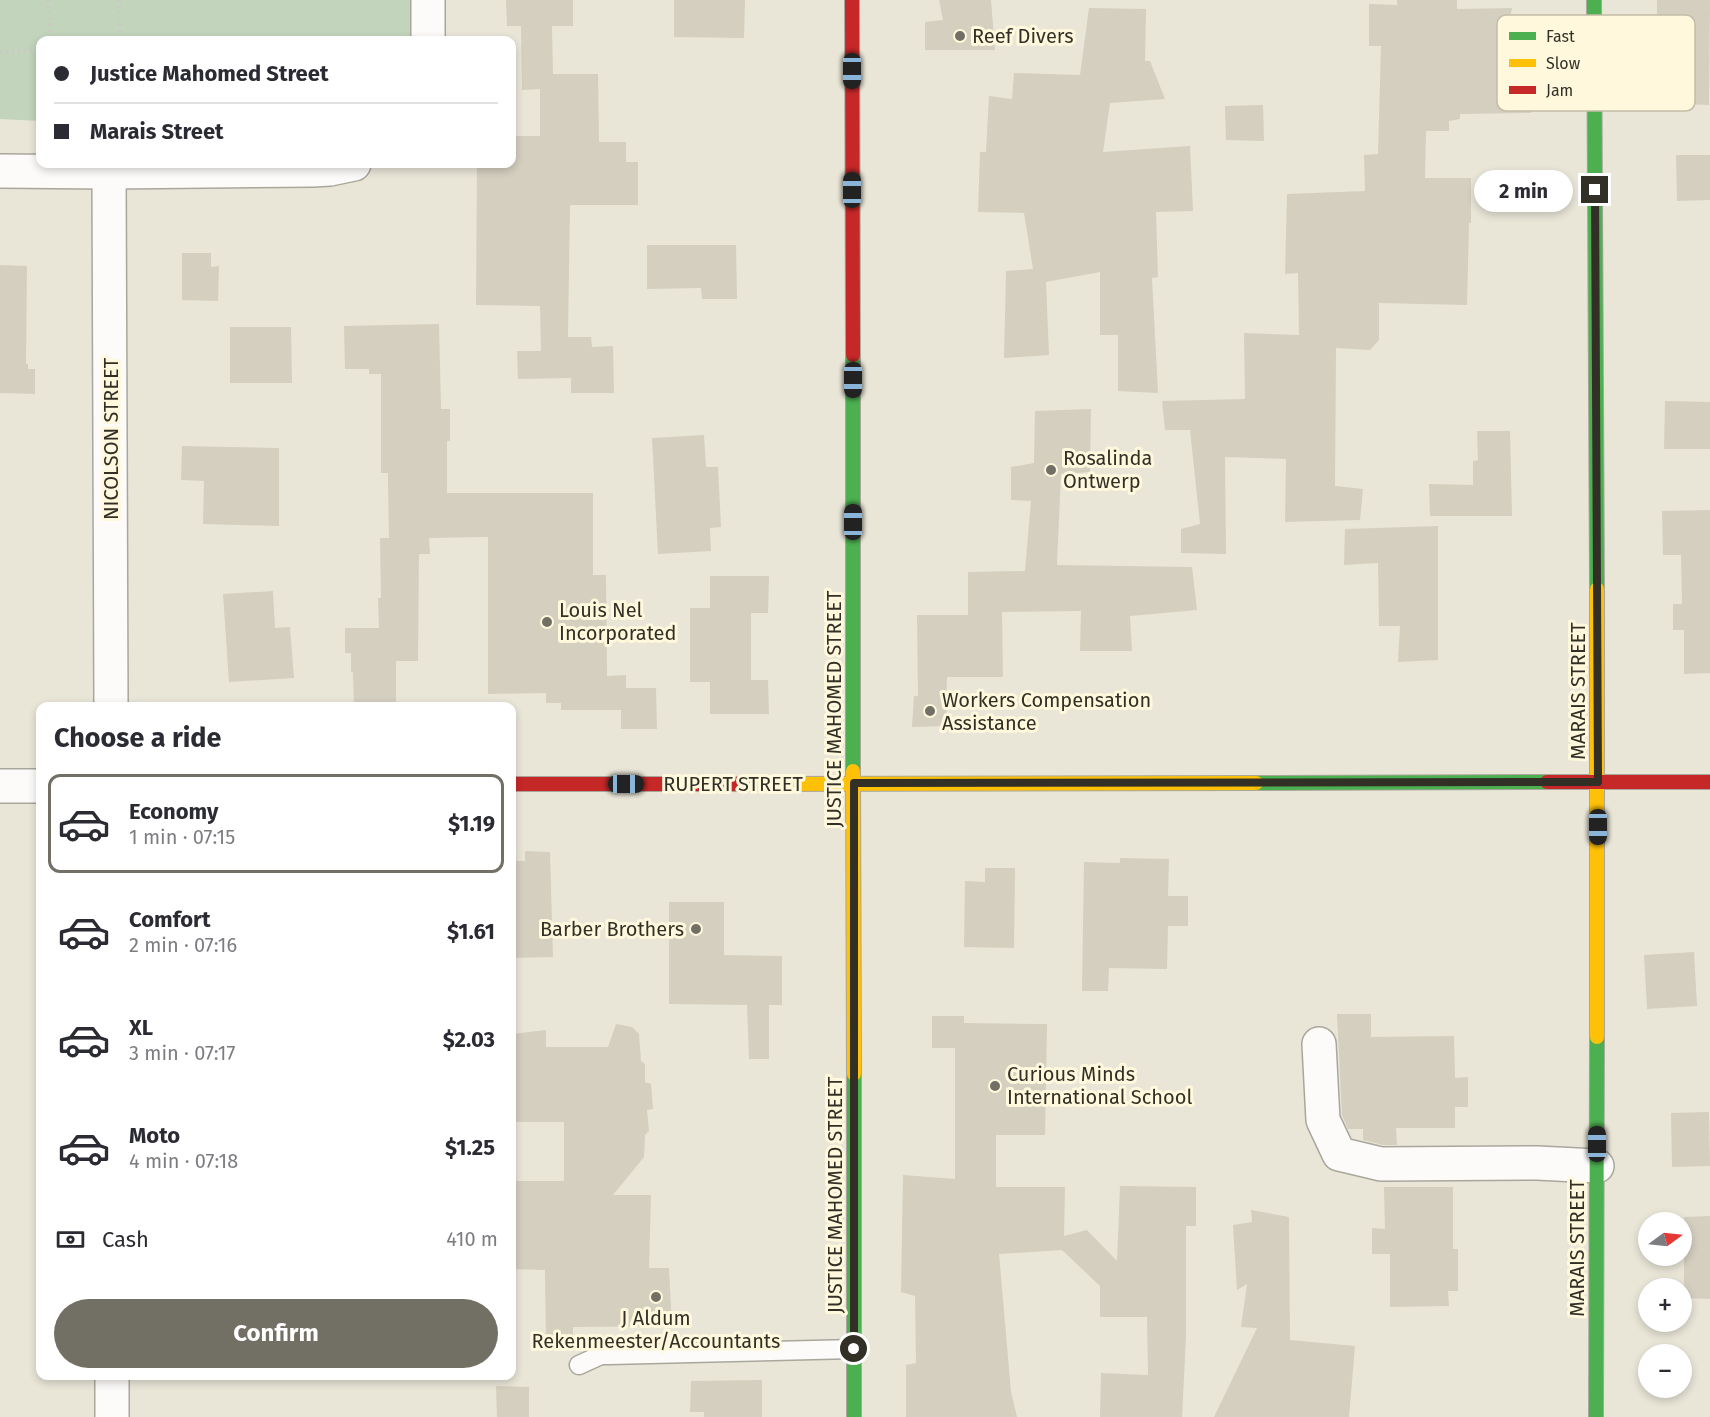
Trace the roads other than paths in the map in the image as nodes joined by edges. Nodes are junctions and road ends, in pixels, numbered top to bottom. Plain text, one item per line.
1 (429, 0) edge
2 (852, 0) edge
3 (1594, 0) edge
4 (1594, 15) edge
5 (428, 36) edge
6 (1595, 111) edge
7 (335, 168) edge
8 (0, 171) edge
9 (109, 172) junction
10 (111, 702) edge
11 (1598, 782) junction
12 (1710, 782) edge
13 (854, 783) junction
14 (516, 784) edge
15 (0, 786) edge
16 (36, 786) edge
17 (1319, 1044) dead end
18 (1597, 1166) junction
19 (854, 1349) junction
20 (579, 1365) dead end
21 (112, 1380) edge
22 (112, 1417) edge
23 (854, 1417) edge
24 (1596, 1417) edge

1 - 5 street
2 - 13 street, JUSTICE MAHOMED STREET
3 - 4 street, MARAIS STREET
6 - 11 street, MARAIS STREET
7 - 9 street
8 - 9 street
9 - 10 street, NICOLSON STREET
11 - 12 street, RUPERT STREET
11 - 13 street, RUPERT STREET
11 - 18 street, MARAIS STREET
13 - 14 street, RUPERT STREET
13 - 19 street, JUSTICE MAHOMED STREET
15 - 16 street
17 - 18 street
18 - 24 street, MARAIS STREET
19 - 20 lane
19 - 23 street, JUSTICE MAHOMED STREET
21 - 22 street

